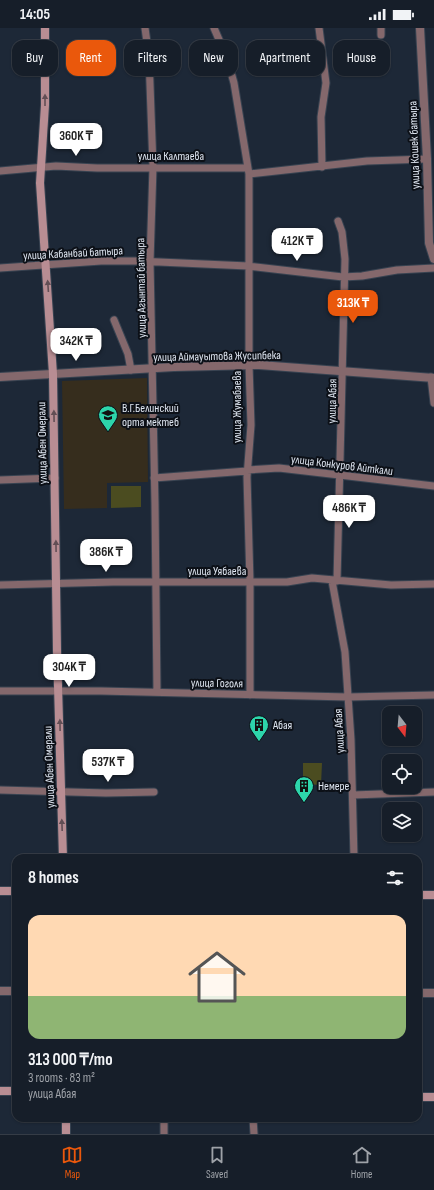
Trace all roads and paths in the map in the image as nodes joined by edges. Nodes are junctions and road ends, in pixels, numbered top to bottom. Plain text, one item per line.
1 (45, 28) edge
2 (145, 28) edge
3 (214, 28) edge
4 (319, 28) edge
5 (420, 28) edge
6 (431, 160) edge
7 (322, 166) junction
8 (41, 167) junction
9 (153, 167) junction
10 (0, 171) edge
11 (248, 171) junction
12 (338, 221) dead end
13 (434, 260) edge
14 (150, 262) junction
15 (47, 265) junction
16 (248, 266) junction
17 (0, 268) edge
18 (434, 268) edge
19 (343, 277) junction
20 (114, 320) dead end
21 (249, 365) junction
22 (153, 369) junction
23 (131, 370) junction
24 (343, 372) junction
25 (53, 374) junction
26 (0, 377) edge
27 (433, 378) edge
28 (434, 403) edge
29 (247, 470) junction
30 (340, 475) junction
31 (55, 478) junction
32 (154, 478) junction
33 (0, 480) edge
34 (434, 486) edge
35 (335, 581) junction
36 (155, 582) junction
37 (250, 582) junction
38 (434, 584) edge
39 (0, 585) edge
40 (57, 585) junction
41 (0, 691) edge
42 (59, 691) junction
43 (157, 692) junction
44 (250, 695) junction
45 (434, 695) edge
46 (348, 697) junction
47 (0, 790) edge
48 (62, 792) junction
49 (154, 792) dead end
50 (434, 792) edge
51 (353, 795) junction
52 (63, 854) edge
53 (354, 854) edge
54 (0, 891) edge
55 (12, 891) edge
56 (434, 894) edge
57 (422, 895) edge
58 (0, 990) edge
59 (12, 991) edge
60 (422, 993) edge
61 (434, 993) edge
62 (0, 1091) edge
63 (12, 1091) edge
64 (422, 1097) edge
65 (434, 1097) edge
66 (66, 1122) edge
67 (164, 1122) edge
68 (253, 1122) edge
69 (66, 1134) edge
70 (164, 1134) edge
71 (254, 1134) edge

8 -> 1 main road, улица Абен Омерали
2 - 9 street, улица Агынтай батыра
3 - 11 street, улица Жумабаева
4 - 7 street
5 - 6 street, улица Кошек батыра
6 - 7 street, улица Калтаева
6 - 13 street, улица Кошек батыра
7 - 11 street, улица Калтаева
8 - 9 street, улица Калтаева
8 - 10 street, улица Калтаева
8 - 15 main road, улица Абен Омерали
9 - 11 street, улица Калтаева
9 - 14 street, улица Агынтай батыра
11 - 16 street, улица Жумабаева
12 - 19 street, улица Абая
14 - 15 street, улица Кабанбай батыра
14 - 16 street, улица Кабанбай батыра
14 - 22 street, улица Агынтай батыра
15 - 17 street, улица Кабанбай батыра
25 -> 15 main road, улица Абен Омерали
16 - 19 street, улица Кабанбай батыра
16 - 21 street, улица Жумабаева
18 - 19 street, улица Кабанбай батыра
19 - 24 street, улица Абая
20 - 23 street
21 - 22 street, улица Аймауытова Жусипбека
21 - 24 street, улица Аймауытова Жусипбека
21 - 29 street, улица Жумабаева
22 - 23 street, улица Аймауытова Жусипбека
22 - 32 street, улица Агынтай батыра
23 - 25 street, улица Аймауытова Жусипбека
24 - 27 street, улица Аймауытова Жусипбека
24 - 30 street, улица Абая
25 - 26 street, улица Аймауытова Жусипбека
31 -> 25 main road, улица Абен Омерали
27 - 28 street
29 - 30 street, улица Конкуров Айткали
29 - 32 street, улица Конкуров Айткали
29 - 37 street, улица Жумабаева
30 - 34 street, улица Конкуров Айткали
30 - 35 street, улица Абая
31 - 33 street
40 -> 31 main road, улица Абен Омерали
32 - 36 street, улица Агынтай батыра
35 - 37 street, улица Уябаева
35 - 38 street, улица Уябаева
35 - 46 street, улица Абая
36 - 37 street, улица Уябаева
36 - 40 street, улица Уябаева
36 - 43 street, улица Агынтай батыра
37 - 44 street, улица Жумабаева
39 - 40 street, улица Уябаева
40 - 42 main road, улица Абен Омерали
41 - 42 street, улица Гоголя
42 - 43 street, улица Гоголя
48 -> 42 main road, улица Абен Омерали
43 - 44 street, улица Гоголя
44 - 46 street, улица Гоголя
45 - 46 street, улица Гоголя
46 - 51 street, улица Абая
47 - 48 street
48 - 49 street
52 -> 48 main road, улица Абен Омерали
50 - 51 street
51 - 53 street, улица Абая
54 - 55 main road
56 - 57 main road
58 - 59 street
60 - 61 street
62 - 63 main road
64 - 65 main road
66 - 69 main road
67 - 70 street
68 - 71 street

